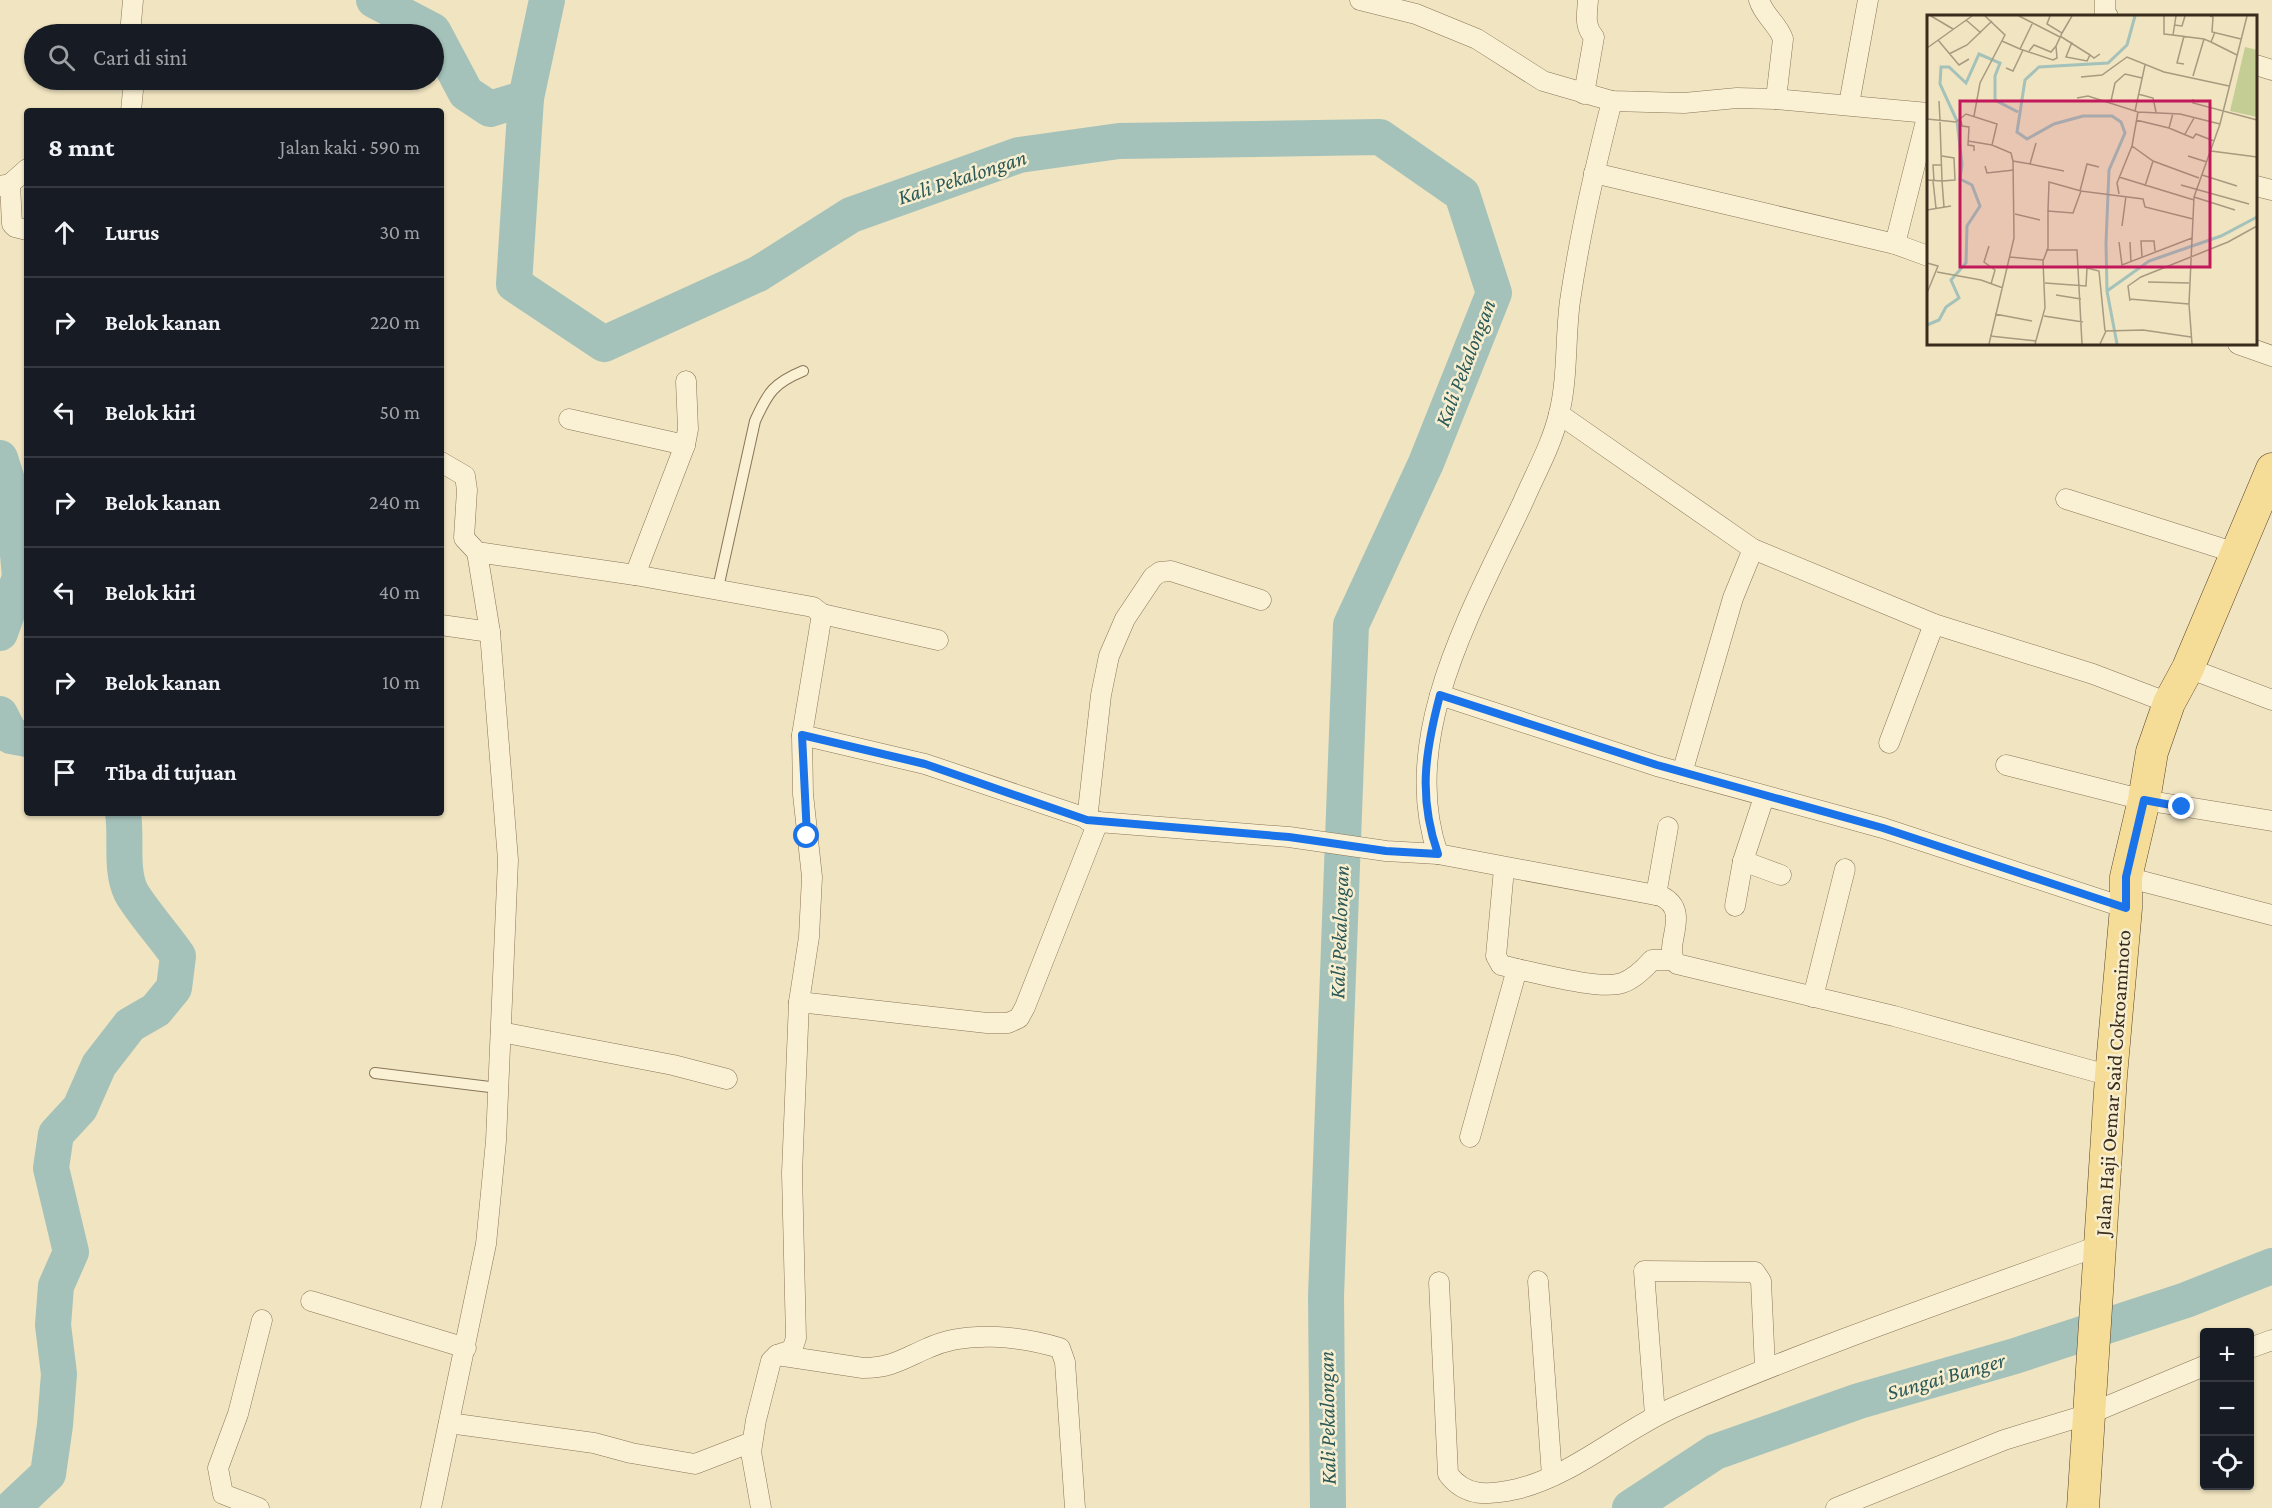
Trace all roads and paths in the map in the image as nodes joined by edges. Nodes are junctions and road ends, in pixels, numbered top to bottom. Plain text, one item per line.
1 (133, 0) edge
2 (1588, 0) edge
3 (1759, 0) edge
4 (1868, 0) edge
5 (1367, 1) edge
6 (131, 24) edge
7 (2257, 64) edge
8 (2272, 70) edge
9 (133, 90) edge
10 (1584, 94) junction
11 (1776, 99) junction
12 (1612, 101) junction
13 (1849, 104) junction
14 (131, 108) edge
15 (1927, 113) edge
16 (1927, 117) edge
17 (24, 172) edge
18 (1594, 172) junction
19 (5, 185) edge
20 (2257, 186) edge
21 (2272, 190) edge
22 (24, 229) edge
23 (1895, 244) junction
24 (1927, 255) edge
25 (2241, 345) edge
26 (2272, 356) edge
27 (803, 371) dead end
28 (686, 381) dead end
29 (1559, 414) junction
30 (568, 418) dead end
31 (686, 445) junction
32 (444, 464) edge
33 (2272, 469) edge
34 (2066, 499) dead end
35 (1753, 549) junction
36 (477, 552) junction
37 (2236, 553) junction
38 (635, 575) junction
39 (718, 588) junction
40 (1262, 600) dead end
41 (822, 614) junction
42 (1934, 624) junction
43 (444, 625) edge
44 (490, 632) junction
45 (938, 640) dead end
46 (2188, 668) junction
47 (1440, 695) junction
48 (2272, 700) edge
49 (2169, 703) junction
50 (802, 735) junction
51 (1889, 743) dead end
52 (2006, 765) dead end
53 (1682, 773) junction
54 (1764, 797) junction
55 (2144, 800) junction
56 (1092, 821) junction
57 (2272, 821) edge
58 (1668, 826) dead end
59 (1438, 854) junction
60 (1743, 861) junction
61 (1504, 869) junction
62 (1845, 869) dead end
63 (1781, 874) dead end
64 (2126, 877) junction
65 (1656, 895) junction
66 (1735, 906) dead end
67 (2126, 908) junction
68 (2272, 915) edge
69 (1673, 960) junction
70 (1517, 969) junction
71 (1813, 997) junction
72 (799, 1002) junction
73 (501, 1032) junction
74 (375, 1073) dead end
75 (2111, 1076) junction
76 (727, 1079) dead end
77 (498, 1088) junction
78 (1470, 1137) dead end
79 (2101, 1245) junction
80 (1538, 1281) dead end
81 (1439, 1282) dead end
82 (311, 1301) dead end
83 (262, 1320) dead end
84 (2272, 1340) edge
85 (2254, 1347) edge
86 (466, 1348) junction
87 (777, 1355) junction
88 (1765, 1368) junction
89 (2200, 1368) edge
90 (2090, 1414) junction
91 (1655, 1415) junction
92 (449, 1423) junction
93 (752, 1442) junction
94 (1552, 1476) junction
95 (233, 1504) edge
96 (260, 1508) edge
97 (431, 1508) edge
98 (761, 1508) edge
99 (1075, 1508) edge
100 (1836, 1508) edge
101 (2083, 1508) edge

1 - 6 street
2 - 10 street
3 - 11 street
4 - 13 street
5 - 10 street
7 - 8 street
9 - 14 street
10 - 12 street
11 - 12 street
11 - 13 street
12 - 18 street
13 - 15 street
16 - 23 street
17 - 19 street
18 - 23 street
18 - 29 street
19 - 22 street
20 - 21 street
23 - 24 street
25 - 26 street
27 - 39 lane
28 - 31 street
29 - 35 street
29 - 47 street
30 - 31 street
31 - 38 street
32 - 36 street
33 - 37 main road, Jalan Haji Oemar Said Cokroaminoto
34 - 37 street
35 - 42 street
35 - 53 street
36 - 38 street
36 - 44 street
37 - 46 main road, Jalan Haji Oemar Said Cokroaminoto
38 - 39 street
39 - 41 street
40 - 56 street
41 - 45 street
41 - 50 street
42 - 49 street
42 - 51 street
43 - 44 street
44 - 73 street
46 - 48 street
46 - 49 main road, Jalan Haji Oemar Said Cokroaminoto
47 - 53 street
47 - 59 street
49 - 55 main road, Jalan Haji Oemar Said Cokroaminoto
50 - 56 street
50 - 72 street
52 - 55 street
53 - 54 street
54 - 60 street
54 - 67 street
55 - 57 street
55 - 64 main road, Jalan Haji Oemar Said Cokroaminoto
56 - 59 street
56 - 72 street
58 - 65 street
59 - 61 street
60 - 63 street
60 - 66 street
61 - 65 street
61 - 70 street
62 - 71 street
64 - 67 main road, Jalan Haji Oemar Said Cokroaminoto
64 - 68 street
65 - 69 street
67 - 75 main road, Jalan Haji Oemar Said Cokroaminoto
69 - 70 street
69 - 71 street
70 - 78 street
71 - 75 street
72 - 87 street
73 - 76 street
73 - 77 street
74 - 77 lane
75 - 79 main road, Jalan Haji Oemar Said Cokroaminoto
77 - 86 street
79 - 88 street
79 - 90 main road, Jalan Haji Oemar Said Cokroaminoto
80 - 94 street
81 - 94 street
82 - 86 street
83 - 95 street
84 - 85 street
86 - 92 street
87 - 93 street
87 - 99 street
88 - 91 street
88 - 91 street
89 - 90 street
90 - 100 street
90 - 101 main road, Jalan Haji Oemar Said Cokroaminoto
91 - 94 street
92 - 93 street
92 - 97 street
93 - 98 street
95 - 96 street

